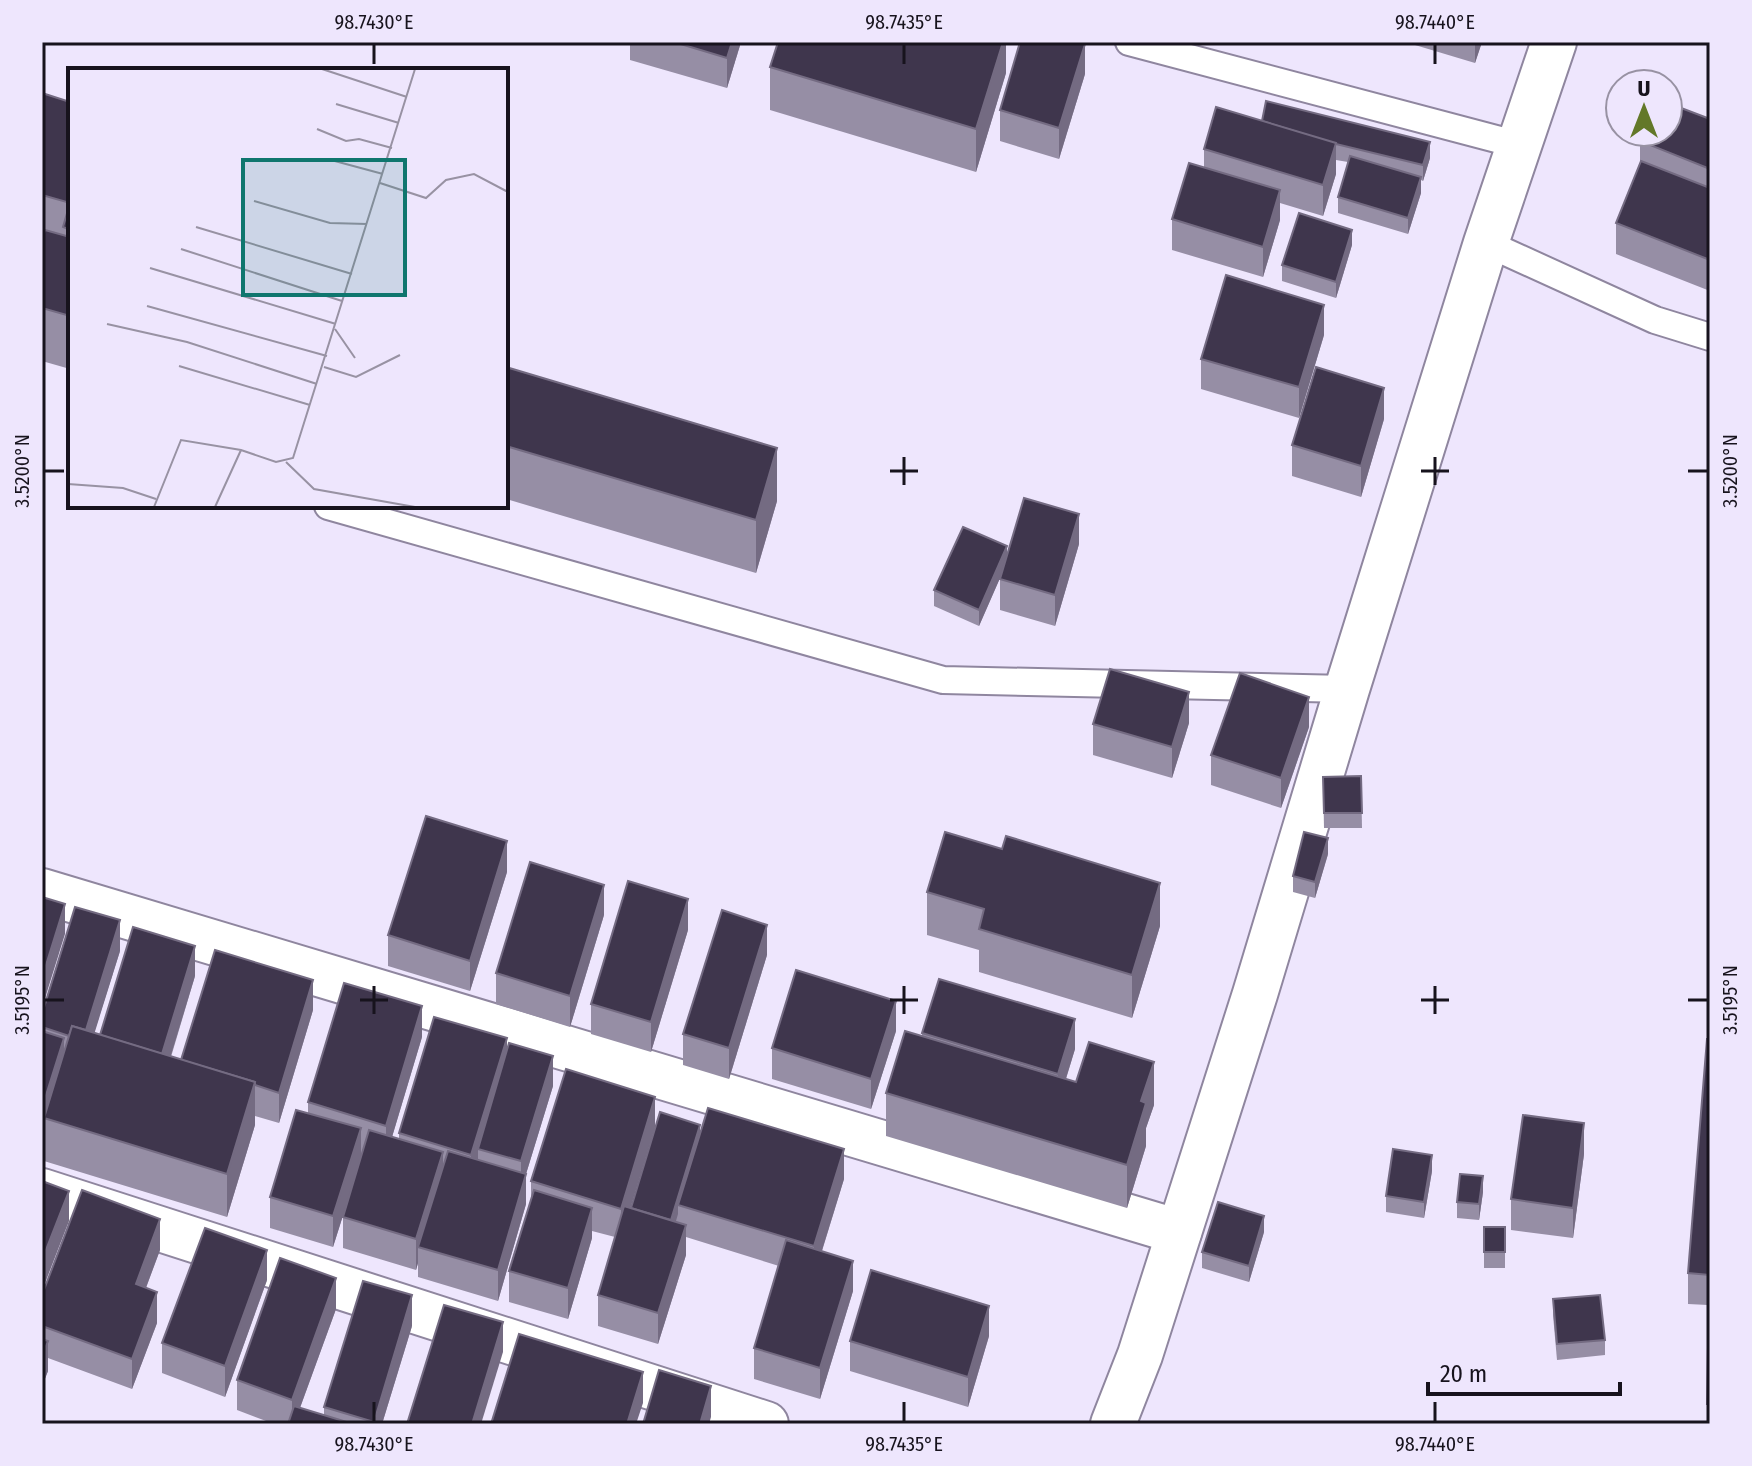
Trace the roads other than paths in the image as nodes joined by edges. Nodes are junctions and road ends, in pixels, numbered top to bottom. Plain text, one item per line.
1 (1129, 42) edge
2 (1554, 42) edge
3 (1519, 145) junction
4 (1486, 243) junction
5 (1710, 337) edge
6 (335, 508) edge
7 (1347, 689) junction
8 (42, 891) edge
9 (42, 1191) edge
10 (1179, 1232) junction
11 (766, 1424) edge
12 (1113, 1424) edge

1 - 3 lane
2 - 3 street
3 - 4 street
4 - 5 lane
4 - 7 street
6 - 7 lane
7 - 10 street
8 - 10 street
9 - 11 street
10 - 12 street

